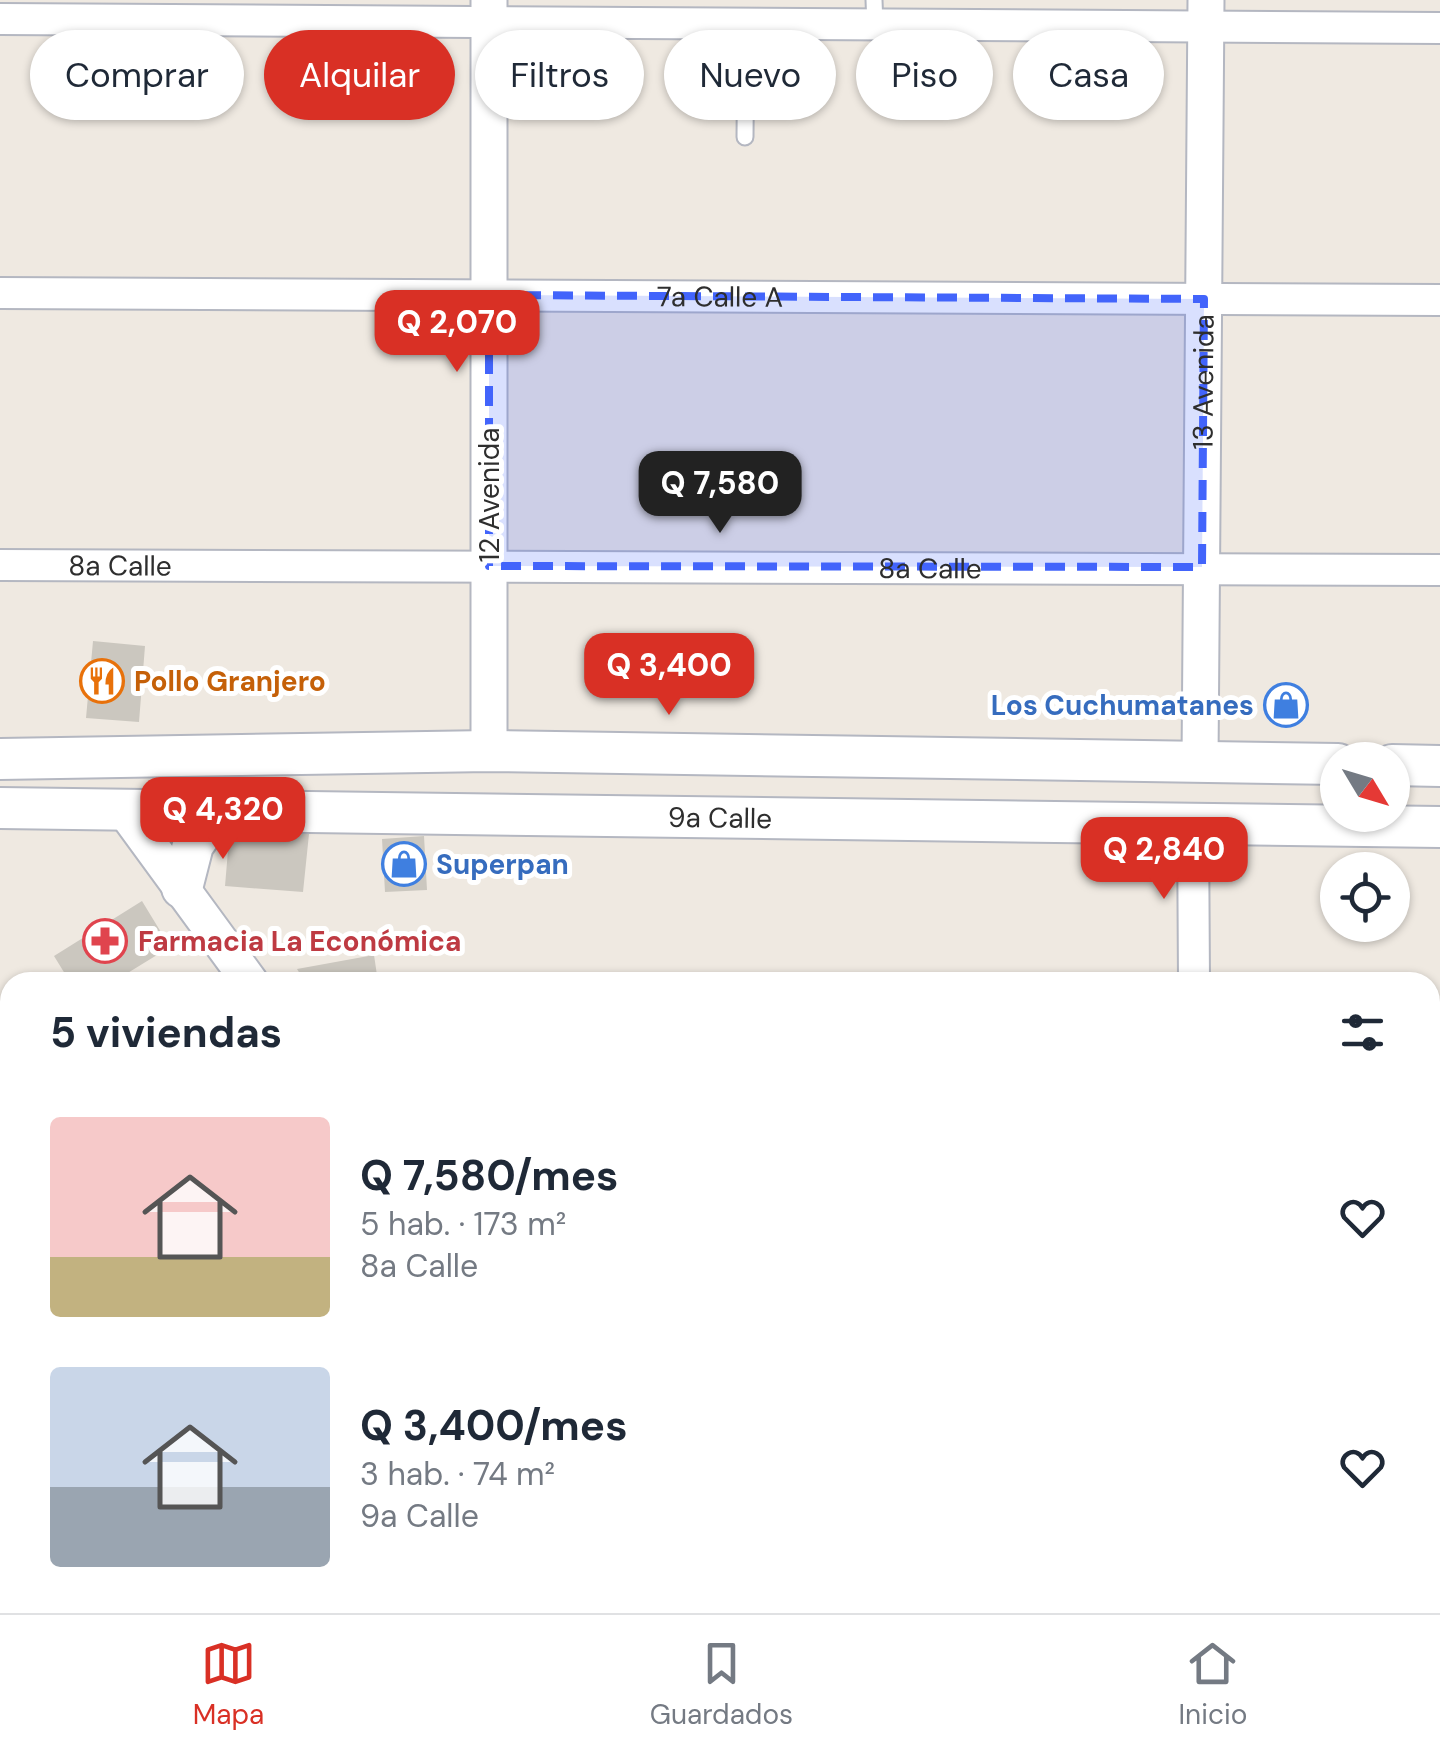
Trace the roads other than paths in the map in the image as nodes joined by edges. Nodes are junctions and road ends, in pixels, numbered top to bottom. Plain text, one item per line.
1 (489, 11) edge
2 (874, 13) edge
3 (1206, 14) edge
4 (0, 19) edge
5 (746, 25) junction
6 (1440, 28) edge
7 (745, 137) dead end
8 (0, 293) edge
9 (490, 295) junction
10 (1204, 299) junction
11 (1440, 300) edge
12 (0, 565) edge
13 (489, 566) junction
14 (1202, 568) junction
15 (1440, 570) edge
16 (489, 750) junction
17 (0, 759) edge
18 (1200, 762) junction
19 (1320, 764) edge
20 (1410, 765) edge
21 (1440, 766) edge
22 (0, 778) edge
23 (0, 808) edge
24 (125, 810) junction
25 (217, 812) junction
26 (1193, 821) junction
27 (1440, 827) edge
28 (182, 888) junction
29 (243, 972) edge
30 (1194, 972) edge

1 - 4 street
1 - 5 street
1 - 9 street, 12 Avenida
2 - 3 street
2 - 5 street
3 - 6 street
3 - 10 street, 13 Avenida
5 - 7 lane
8 - 9 street, 7a Calle A
9 - 10 street, 7a Calle A
9 - 13 street, 12 Avenida
10 - 11 street, 7a Calle A
10 - 14 street, 13 Avenida
12 - 13 street, 8a Calle
13 - 14 street, 8a Calle
13 - 16 street, 12 Avenida
14 - 15 street, 8a Calle
14 - 18 street, 13 Avenida
16 - 17 main road
16 - 18 main road
18 - 19 main road
20 - 21 main road
22 - 24 main road
23 - 24 main road, 9a Calle
24 - 25 main road, 9a Calle
24 - 28 street
25 - 26 main road, 9a Calle
25 - 28 main road
26 - 27 main road, 9a Calle
26 - 30 street
28 - 29 street

